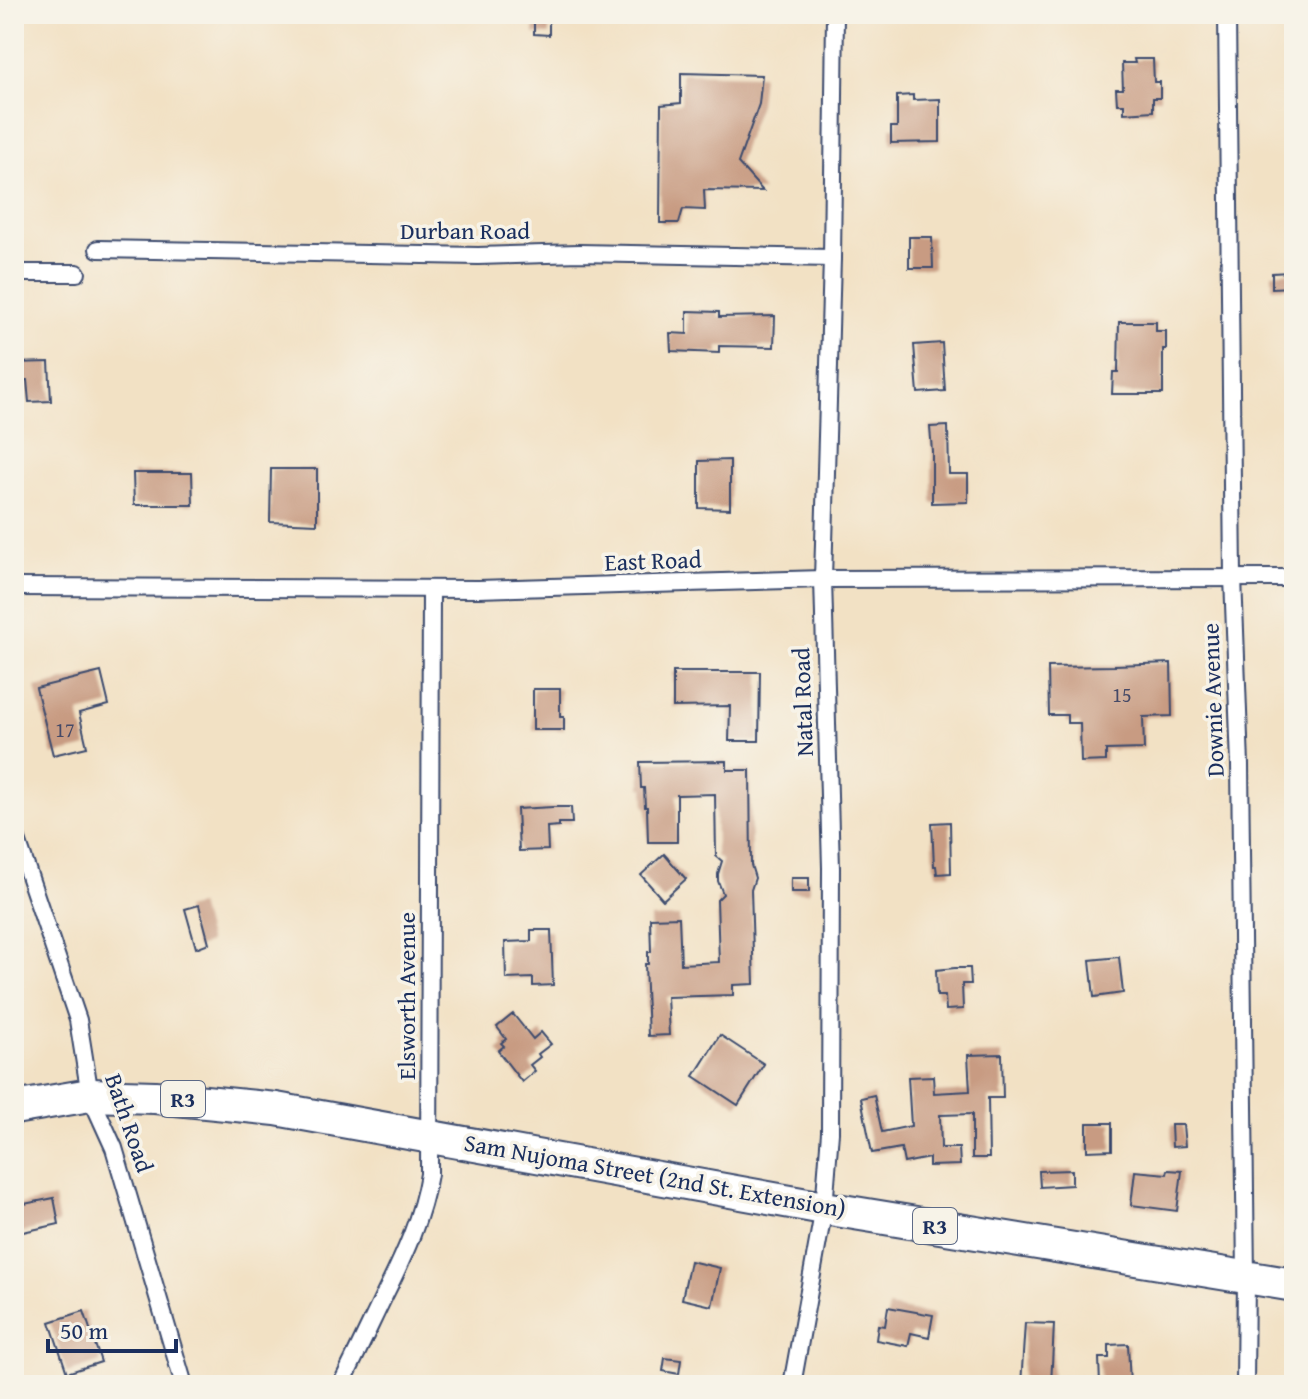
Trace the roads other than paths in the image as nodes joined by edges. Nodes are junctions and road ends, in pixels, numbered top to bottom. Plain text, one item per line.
1 (835, 14) edge
2 (1227, 14) edge
3 (98, 249) dead end
4 (832, 258) junction
5 (14, 273) edge
6 (77, 273) dead end
7 (1233, 577) junction
8 (1294, 578) edge
9 (823, 579) junction
10 (14, 587) edge
11 (431, 589) junction
12 (14, 831) edge
13 (90, 1095) junction
14 (14, 1108) edge
15 (430, 1136) junction
16 (824, 1208) junction
17 (1246, 1277) junction
18 (1294, 1285) edge
19 (184, 1385) edge
20 (341, 1385) edge
21 (792, 1385) edge
22 (1245, 1385) edge

1 - 4 street, Natal Road
2 - 7 street, Downie Avenue
3 - 4 street, Durban Road
4 - 9 street, Natal Road
5 - 6 street
7 - 8 street, East Road
7 - 9 street, East Road
7 - 17 street, Downie Avenue
9 - 11 street, East Road
9 - 16 street, Natal Road
10 - 11 street, East Road
11 - 15 street, Elsworth Avenue
12 - 13 street, Bath Road
13 - 14 highway, Sam Nujoma Street (2nd St. Extension) / R3
13 - 15 highway, Sam Nujoma Street (2nd St. Extension) / R3
13 - 19 street, Bath Road
15 - 16 highway, Sam Nujoma Street (2nd St. Extension) / R3
15 - 20 street, Elsworth Avenue
16 - 17 highway, Sam Nujoma Street (2nd St. Extension) / R3
16 - 21 street, Natal Road
17 - 18 highway, Sam Nujoma Street (2nd St. Extension) / R3
17 - 22 street, Downie Avenue

